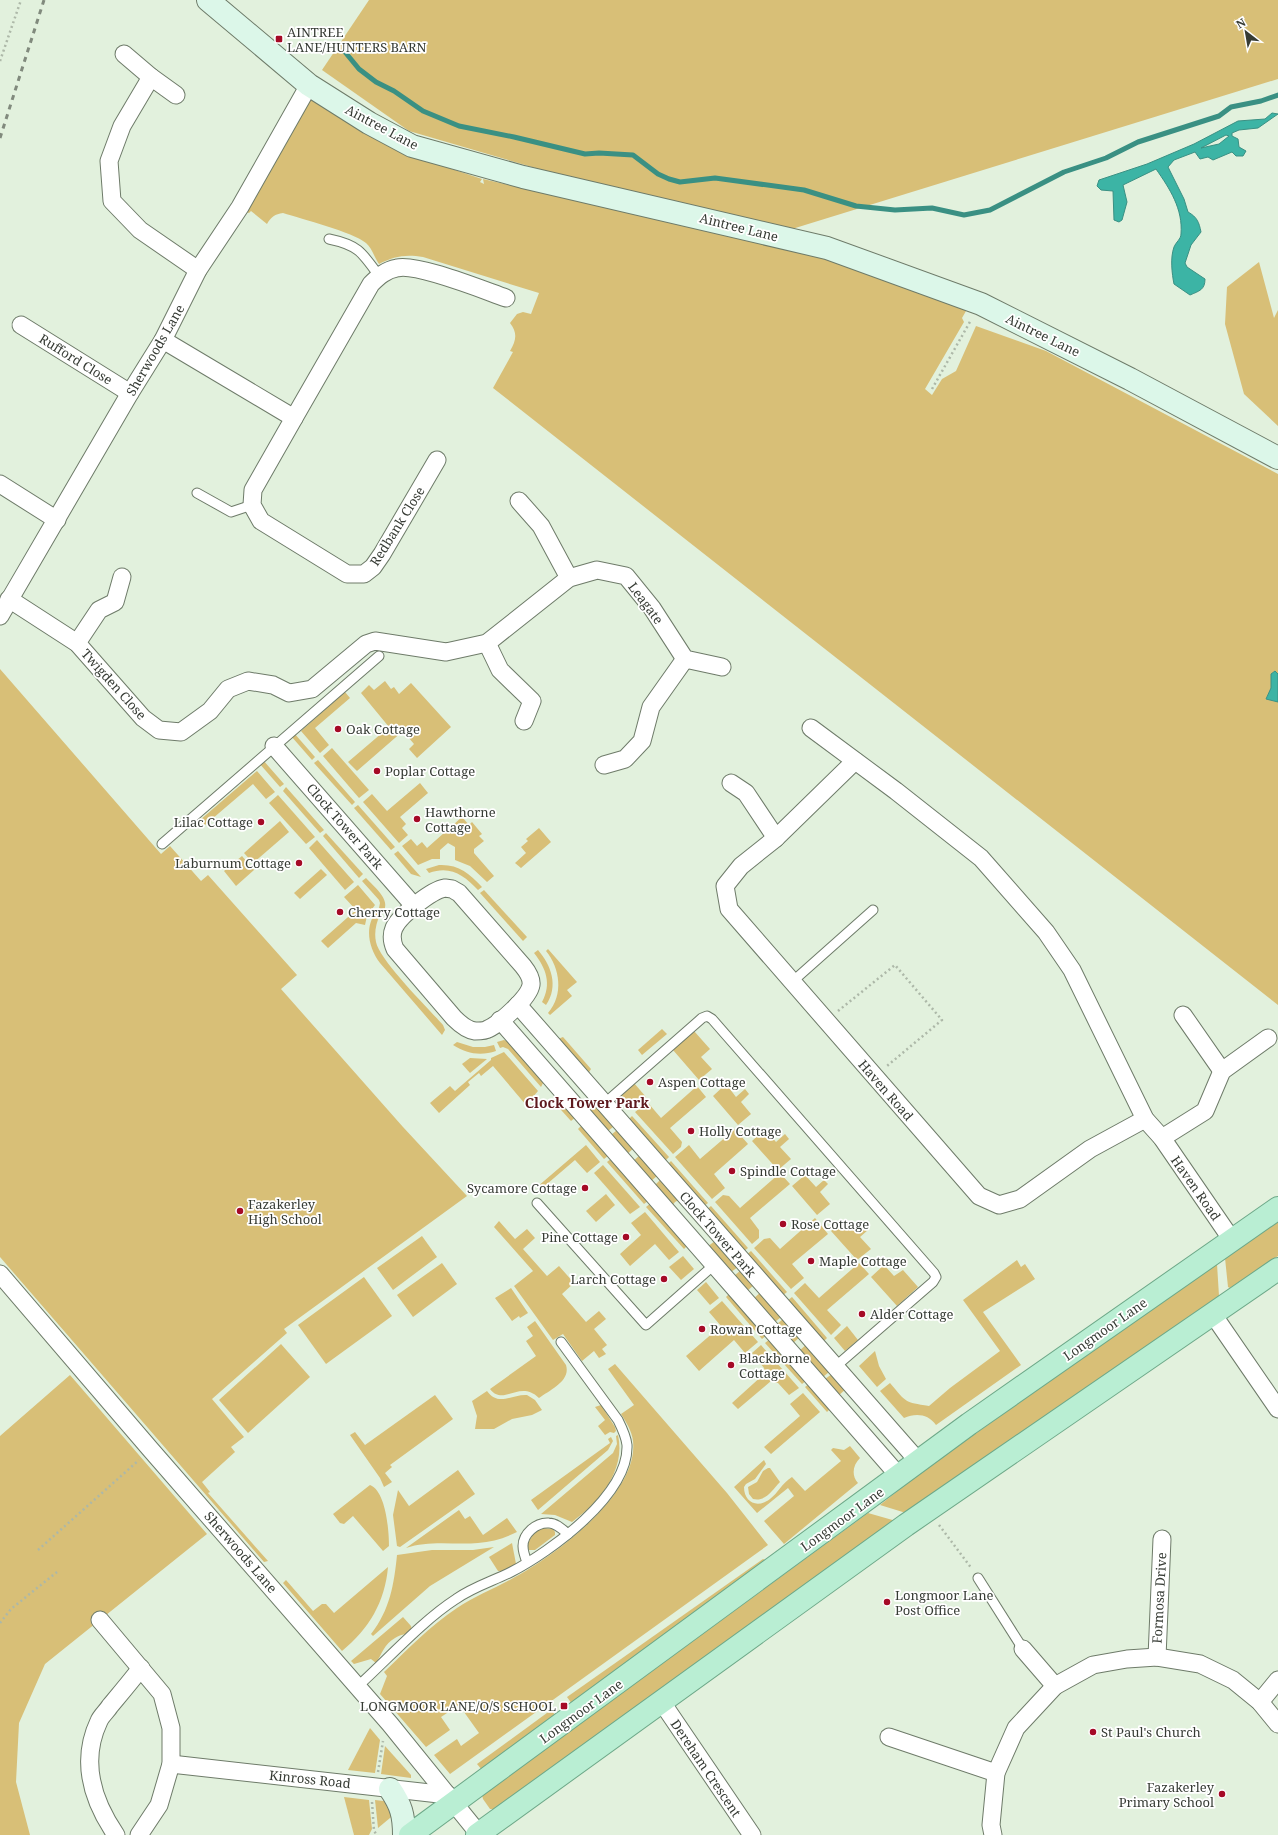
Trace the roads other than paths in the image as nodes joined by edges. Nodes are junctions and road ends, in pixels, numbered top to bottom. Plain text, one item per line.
1 (208, 0) edge
2 (124, 54) dead end
3 (151, 77) junction
4 (309, 85) junction
5 (176, 95) dead end
6 (329, 239) dead end
7 (198, 270) junction
8 (379, 276) junction
9 (506, 298) dead end
10 (21, 325) dead end
11 (163, 340) junction
12 (130, 393) junction
13 (294, 418) junction
14 (1278, 458) edge
15 (437, 460) dead end
16 (0, 484) edge
17 (197, 493) dead end
18 (519, 501) dead end
19 (252, 506) junction
20 (57, 520) junction
21 (122, 577) dead end
22 (569, 578) junction
23 (9, 600) junction
24 (0, 616) edge
25 (77, 643) junction
26 (487, 643) junction
27 (377, 648) junction
28 (685, 659) junction
29 (722, 666) dead end
30 (524, 721) dead end
31 (812, 728) dead end
32 (274, 746) junction
33 (855, 761) junction
34 (604, 765) dead end
35 (731, 783) dead end
36 (776, 838) junction
37 (162, 844) dead end
38 (415, 906) junction
39 (873, 910) dead end
40 (792, 982) junction
41 (518, 1005) junction
42 (1183, 1015) dead end
43 (500, 1020) junction
44 (1268, 1038) dead end
45 (1222, 1071) junction
46 (599, 1099) junction
47 (578, 1109) junction
48 (1145, 1118) junction
49 (1162, 1138) junction
50 (642, 1147) junction
51 (625, 1162) junction
52 (687, 1199) junction
53 (537, 1203) dead end
54 (1278, 1208) edge
55 (670, 1214) junction
56 (717, 1233) junction
57 (1232, 1240) junction
58 (700, 1248) junction
59 (714, 1265) junction
60 (1278, 1269) edge
61 (0, 1274) edge
62 (762, 1285) junction
63 (745, 1300) junction
64 (1212, 1313) junction
65 (808, 1336) junction
66 (561, 1342) dead end
67 (790, 1352) junction
68 (835, 1367) junction
69 (854, 1389) junction
70 (836, 1404) junction
71 (1278, 1409) edge
72 (919, 1462) junction
73 (899, 1476) junction
74 (568, 1534) junction
75 (1162, 1539) dead end
76 (527, 1562) junction
77 (978, 1578) dead end
78 (100, 1620) dead end
79 (1023, 1649) joint
80 (1156, 1657) junction
81 (141, 1668) junction
82 (1278, 1680) edge
83 (1055, 1686) junction
84 (357, 1687) junction
85 (660, 1701) junction
86 (1260, 1702) junction
87 (1278, 1724) edge
88 (888, 1737) dead end
89 (171, 1764) junction
90 (996, 1772) junction
91 (383, 1788) junction
92 (452, 1799) junction
93 (478, 1834) edge
94 (116, 1835) edge
95 (139, 1835) edge
96 (404, 1835) edge
97 (410, 1835) edge
98 (752, 1835) edge
99 (993, 1835) edge

1 - 4 main road, Aintree Lane
2 - 3 street
3 - 5 street
3 - 7 street
4 - 7 street, Sherwoods Lane
4 - 14 main road, Aintree Lane
6 - 8 lane
7 - 11 street, Sherwoods Lane
8 - 9 street
8 - 13 street
10 - 12 street, Rufford Close
11 - 12 street, Sherwoods Lane
11 - 13 street
12 - 20 street, Sherwoods Lane
13 - 19 street
15 - 19 street, Redbank Close
16 - 20 street
17 - 19 lane
18 - 22 street
20 - 23 street, Sherwoods Lane
21 - 25 street, Twigden Close
22 - 26 street, Leagate
22 - 28 street, Leagate
23 - 24 street, Sherwoods Lane
23 - 25 street, Twigden Close
25 - 27 street, Twigden Close
26 - 27 street, Leagate
26 - 30 street
27 - 32 lane
28 - 29 street
28 - 34 street
31 - 33 street, Haven Road
32 - 37 lane
32 - 38 street, Clock Tower Park
33 - 36 street, Haven Road
33 - 48 street, Haven Road
35 - 36 street
36 - 40 street, Haven Road
38 - 41 street
38 - 43 street
39 - 40 lane
40 - 48 street, Haven Road
41 - 43 street
41 - 46 street, Clock Tower Park
42 - 45 street
43 - 47 street, Clock Tower Park
44 - 45 street
45 - 49 street
46 - 47 street
46 - 50 street, Clock Tower Park
46 - 68 lane
47 - 51 street, Clock Tower Park
48 - 49 street, Haven Road
49 - 57 street, Haven Road
50 - 51 street
50 - 52 street, Clock Tower Park
51 - 55 street, Clock Tower Park
52 - 55 street
52 - 56 street, Clock Tower Park
53 - 59 lane
54 - 57 main road, Longmoor Lane
55 - 58 street, Clock Tower Park
56 - 58 street
56 - 62 street, Clock Tower Park
57 - 72 main road, Longmoor Lane
58 - 59 street, Clock Tower Park
59 - 63 street, Clock Tower Park
60 - 64 main road
61 - 84 street, Sherwoods Lane
62 - 63 street
62 - 65 street, Clock Tower Park
63 - 67 street, Clock Tower Park
64 - 71 street
64 - 85 main road
65 - 67 street
65 - 68 street, Clock Tower Park
66 - 74 lane
67 - 70 street, Clock Tower Park
68 - 69 street, Clock Tower Park
69 - 70 street
69 - 72 street, Clock Tower Park
70 - 73 street, Clock Tower Park
72 - 73 main road, Longmoor Lane
73 - 92 main road, Longmoor Lane
74 - 76 lane
74 - 76 lane
75 - 80 street, Formosa Drive
76 - 84 lane
77 - 79 lane
78 - 81 street
79 - 83 street
80 - 83 street, Formosa Drive
80 - 86 street, Formosa Drive
81 - 89 street
81 - 94 street
82 - 86 street
83 - 90 street, Formosa Drive
84 - 92 street, Sherwoods Lane
85 - 93 main road
85 - 98 street, Dereham Crescent
86 - 87 street, Formosa Drive
88 - 90 street
89 - 91 street, Kinross Road
89 - 95 street
90 - 99 street, Formosa Drive
91 - 92 street, Kinross Road
91 - 96 main road
92 - 93 street, Sherwoods Lane
92 - 97 main road, Longmoor Lane

